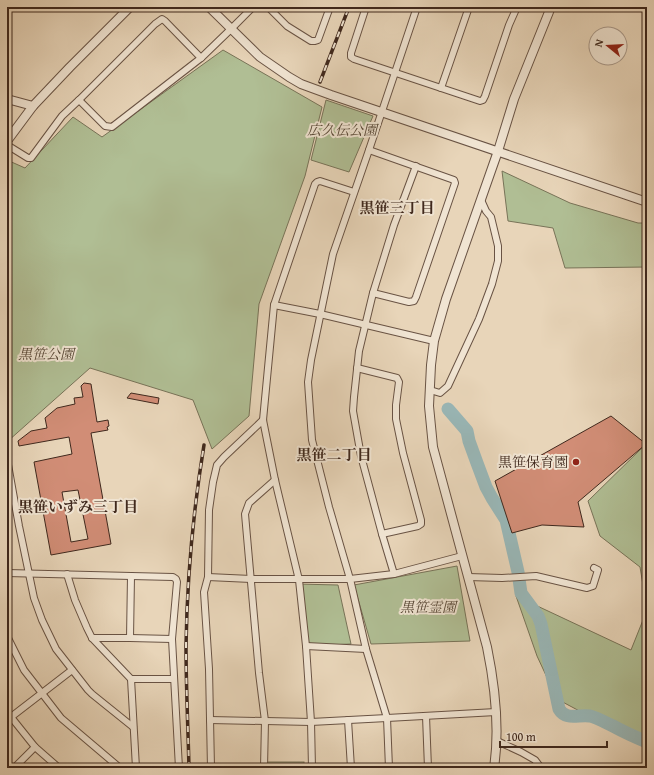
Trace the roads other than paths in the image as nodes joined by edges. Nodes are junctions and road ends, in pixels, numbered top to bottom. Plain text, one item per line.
1 (130, 7) edge
2 (209, 7) edge
3 (252, 7) edge
4 (268, 7) edge
5 (330, 7) edge
6 (366, 7) edge
7 (417, 7) edge
8 (469, 7) edge
9 (517, 7) edge
10 (551, 7) edge
11 (231, 29) junction
12 (201, 58) junction
13 (394, 72) junction
14 (441, 88) junction
15 (7, 99) edge
16 (79, 100) junction
17 (33, 106) junction
18 (381, 112) junction
19 (7, 141) edge
20 (7, 145) edge
21 (369, 150) junction
22 (498, 151) junction
23 (416, 166) junction
24 (354, 192) junction
25 (481, 200) junction
26 (647, 202) edge
27 (373, 293) junction
28 (274, 305) junction
29 (320, 314) junction
30 (366, 325) junction
31 (434, 341) junction
32 (356, 368) junction
33 (430, 390) junction
34 (263, 420) junction
35 (7, 458) edge
36 (275, 480) junction
37 (7, 498) edge
38 (14, 498) junction
39 (382, 534) junction
40 (462, 556) junction
41 (594, 568) dead end
42 (7, 573) edge
43 (29, 573) junction
44 (67, 574) junction
45 (394, 574) junction
46 (131, 576) junction
47 (208, 577) junction
48 (468, 577) junction
49 (251, 579) junction
50 (350, 579) junction
51 (299, 580) junction
52 (7, 636) edge
53 (92, 638) junction
54 (130, 638) junction
55 (172, 639) junction
56 (306, 646) junction
57 (366, 649) junction
58 (72, 670) junction
59 (131, 679) junction
60 (174, 679) junction
61 (42, 693) junction
62 (496, 712) junction
63 (8, 716) edge
64 (426, 716) junction
65 (387, 718) junction
66 (210, 720) junction
67 (348, 720) junction
68 (264, 721) junction
69 (311, 722) junction
70 (133, 727) junction
71 (497, 741) junction
72 (35, 747) junction
73 (14, 768) edge
74 (59, 768) edge
75 (120, 768) edge
76 (136, 768) edge
77 (179, 768) edge
78 (211, 768) edge
79 (264, 768) edge
80 (312, 768) edge
81 (351, 768) edge
82 (389, 768) edge
83 (428, 768) edge
84 (494, 768) edge
85 (541, 768) edge

1 - 17 street
2 - 11 street
3 - 11 street
4 - 5 street
6 - 13 street
7 - 13 street
8 - 14 street
9 - 14 street
10 - 22 street
11 - 12 street
11 - 18 street
12 - 16 street
12 - 16 street
13 - 14 street
13 - 18 street
15 - 17 street
16 - 20 street
17 - 19 street
18 - 21 street
18 - 22 street
21 - 23 street
21 - 24 street
22 - 25 street
22 - 26 street
23 - 27 street
23 - 27 street
24 - 28 street
24 - 29 street
25 - 31 street
25 - 33 street
27 - 30 street
28 - 29 street
28 - 34 street
29 - 30 street
29 - 50 street
30 - 31 street
30 - 32 street
31 - 33 street
32 - 39 street
32 - 39 street
33 - 40 street
34 - 36 street
34 - 47 street
35 - 38 street
36 - 49 street
36 - 51 street
37 - 38 street
38 - 43 street
39 - 45 street
40 - 45 street
40 - 48 street
41 - 48 street
42 - 43 street
43 - 44 street
43 - 58 street
44 - 46 street
44 - 53 street
45 - 50 street
46 - 54 street
46 - 55 street
47 - 49 street
47 - 66 street
48 - 62 street
49 - 51 street
49 - 68 street
50 - 51 street
50 - 57 street
51 - 56 street
52 - 61 street
53 - 54 street
53 - 59 street
54 - 55 street
55 - 60 street
56 - 57 street
56 - 69 street
57 - 65 street
58 - 61 street
58 - 70 street
59 - 60 street
59 - 70 street
60 - 77 street
61 - 63 street
61 - 75 street
62 - 64 street
62 - 71 street
63 - 72 street
64 - 65 street
64 - 83 street
65 - 67 street
65 - 82 street
66 - 68 street
66 - 78 street
67 - 69 street
67 - 81 street
68 - 69 street
68 - 79 street
69 - 80 street
70 - 76 street
71 - 84 street
71 - 85 street
72 - 73 street
72 - 74 street

